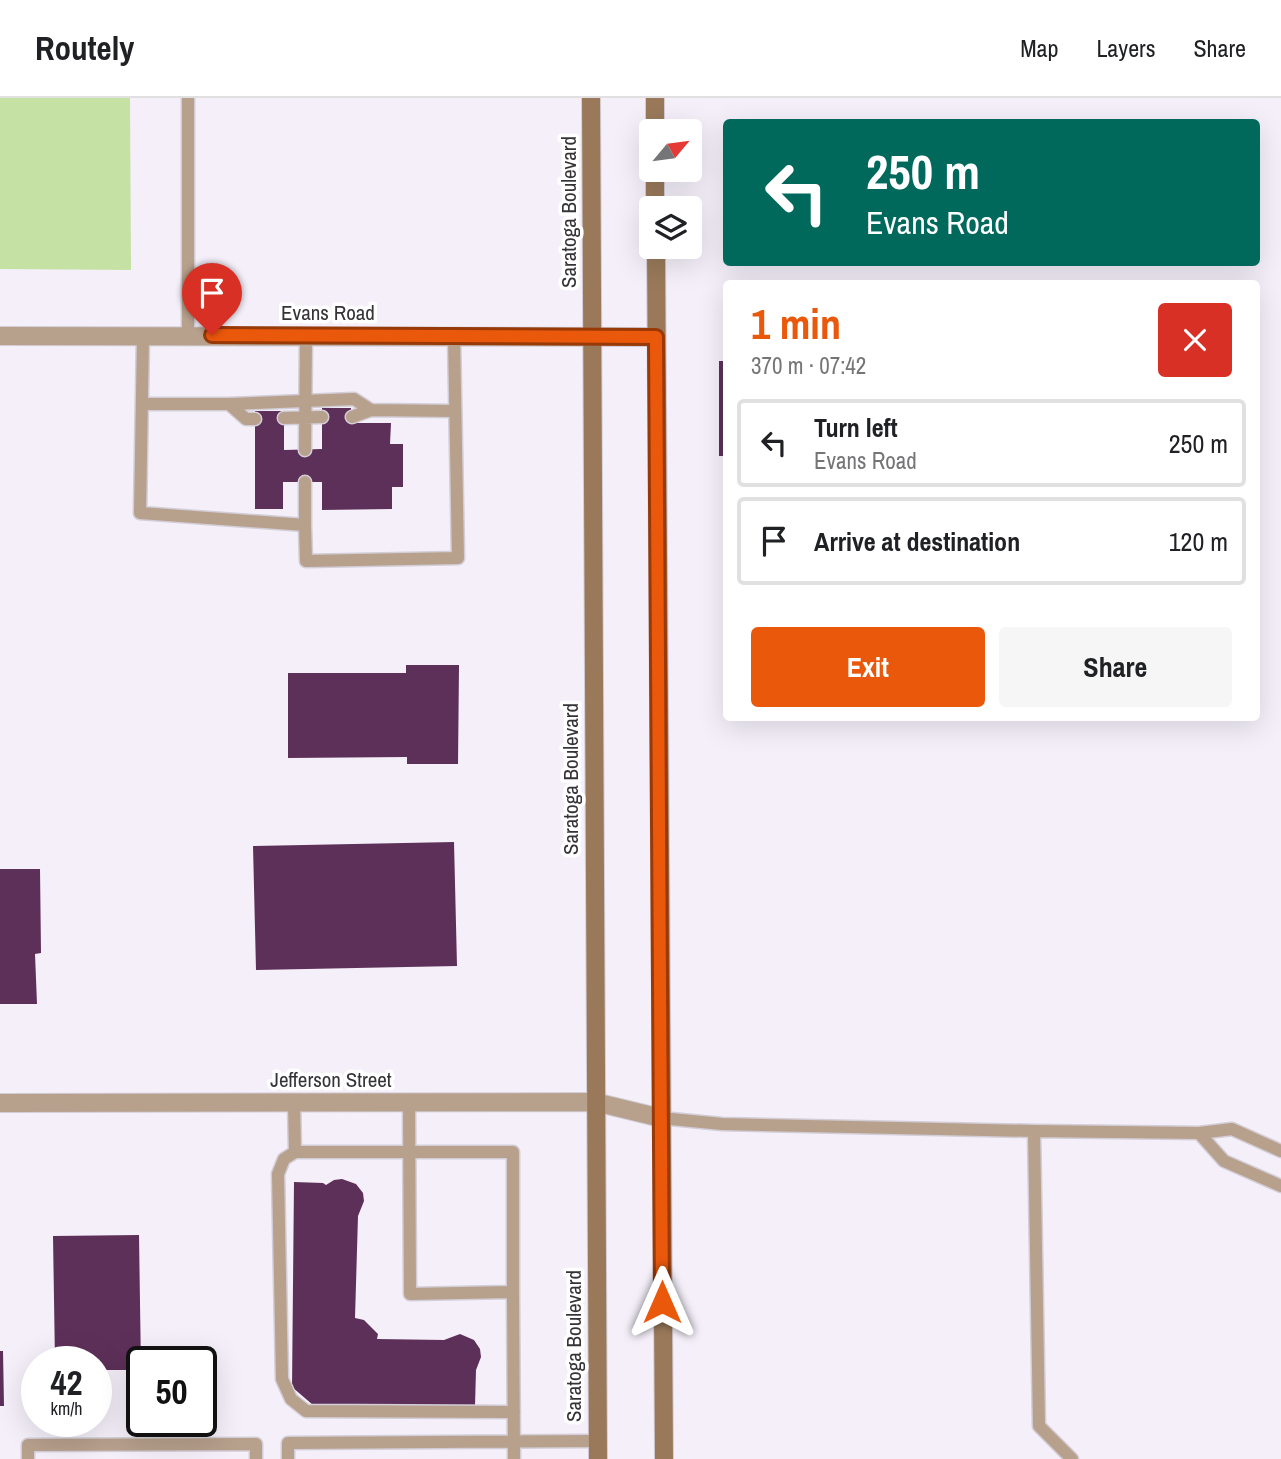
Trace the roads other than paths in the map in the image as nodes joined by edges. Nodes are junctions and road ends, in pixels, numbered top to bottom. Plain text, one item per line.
1 (188, 98) edge
2 (591, 98) edge
3 (655, 98) edge
4 (655, 119) edge
5 (656, 259) edge
6 (188, 335) junction
7 (0, 336) edge
8 (143, 336) junction
9 (306, 336) junction
10 (454, 336) junction
11 (593, 337) junction
12 (656, 337) junction
13 (306, 400) junction
14 (142, 404) junction
15 (229, 404) junction
16 (371, 410) junction
17 (455, 411) junction
18 (322, 417) dead end
19 (352, 417) dead end
20 (284, 418) dead end
21 (306, 418) junction
22 (255, 419) dead end
23 (306, 450) dead end
24 (305, 482) dead end
25 (305, 525) junction
26 (595, 1102) junction
27 (0, 1103) edge
28 (294, 1103) junction
29 (409, 1103) junction
30 (661, 1118) junction
31 (1034, 1132) junction
32 (1199, 1133) junction
33 (1281, 1151) edge
34 (295, 1152) junction
35 (409, 1152) junction
36 (1281, 1186) edge
37 (513, 1292) junction
38 (514, 1412) junction
39 (514, 1442) junction
40 (598, 1450) edge
41 (28, 1459) edge
42 (256, 1459) edge
43 (288, 1459) edge
44 (514, 1459) edge
45 (663, 1459) edge
46 (1070, 1459) edge

1 - 6 lane
2 - 11 main road, Saratoga Boulevard
3 - 4 main road
5 - 12 main road
6 - 8 street, Evans Road
6 - 9 street, Evans Road
7 - 8 street, Evans Road
8 - 14 lane
9 - 10 street, Evans Road
9 - 13 lane
10 - 11 street, Evans Road
10 - 17 lane
11 - 12 street, Evans Road
11 - 26 main road, Saratoga Boulevard
12 - 30 main road
13 - 15 lane
13 - 16 lane
13 - 21 lane
14 - 15 lane
14 - 25 lane
15 - 22 lane
16 - 17 lane
16 - 19 lane
17 - 25 lane
18 - 21 lane
20 - 21 lane
21 - 23 lane
24 - 25 lane
26 - 29 street, Jefferson Street
26 - 30 street, Jefferson Street
26 - 40 main road, Saratoga Boulevard
27 - 28 street, Jefferson Street
28 - 29 street, Jefferson Street
28 - 34 lane
29 - 35 lane
30 - 31 lane
30 - 45 main road
31 - 32 lane
31 - 46 lane
32 - 33 lane
32 - 36 lane
34 - 35 lane
34 - 38 lane
35 - 37 lane
35 - 37 lane
37 - 38 lane
38 - 39 lane
39 - 40 lane
39 - 43 lane
39 - 44 lane
41 - 42 lane

